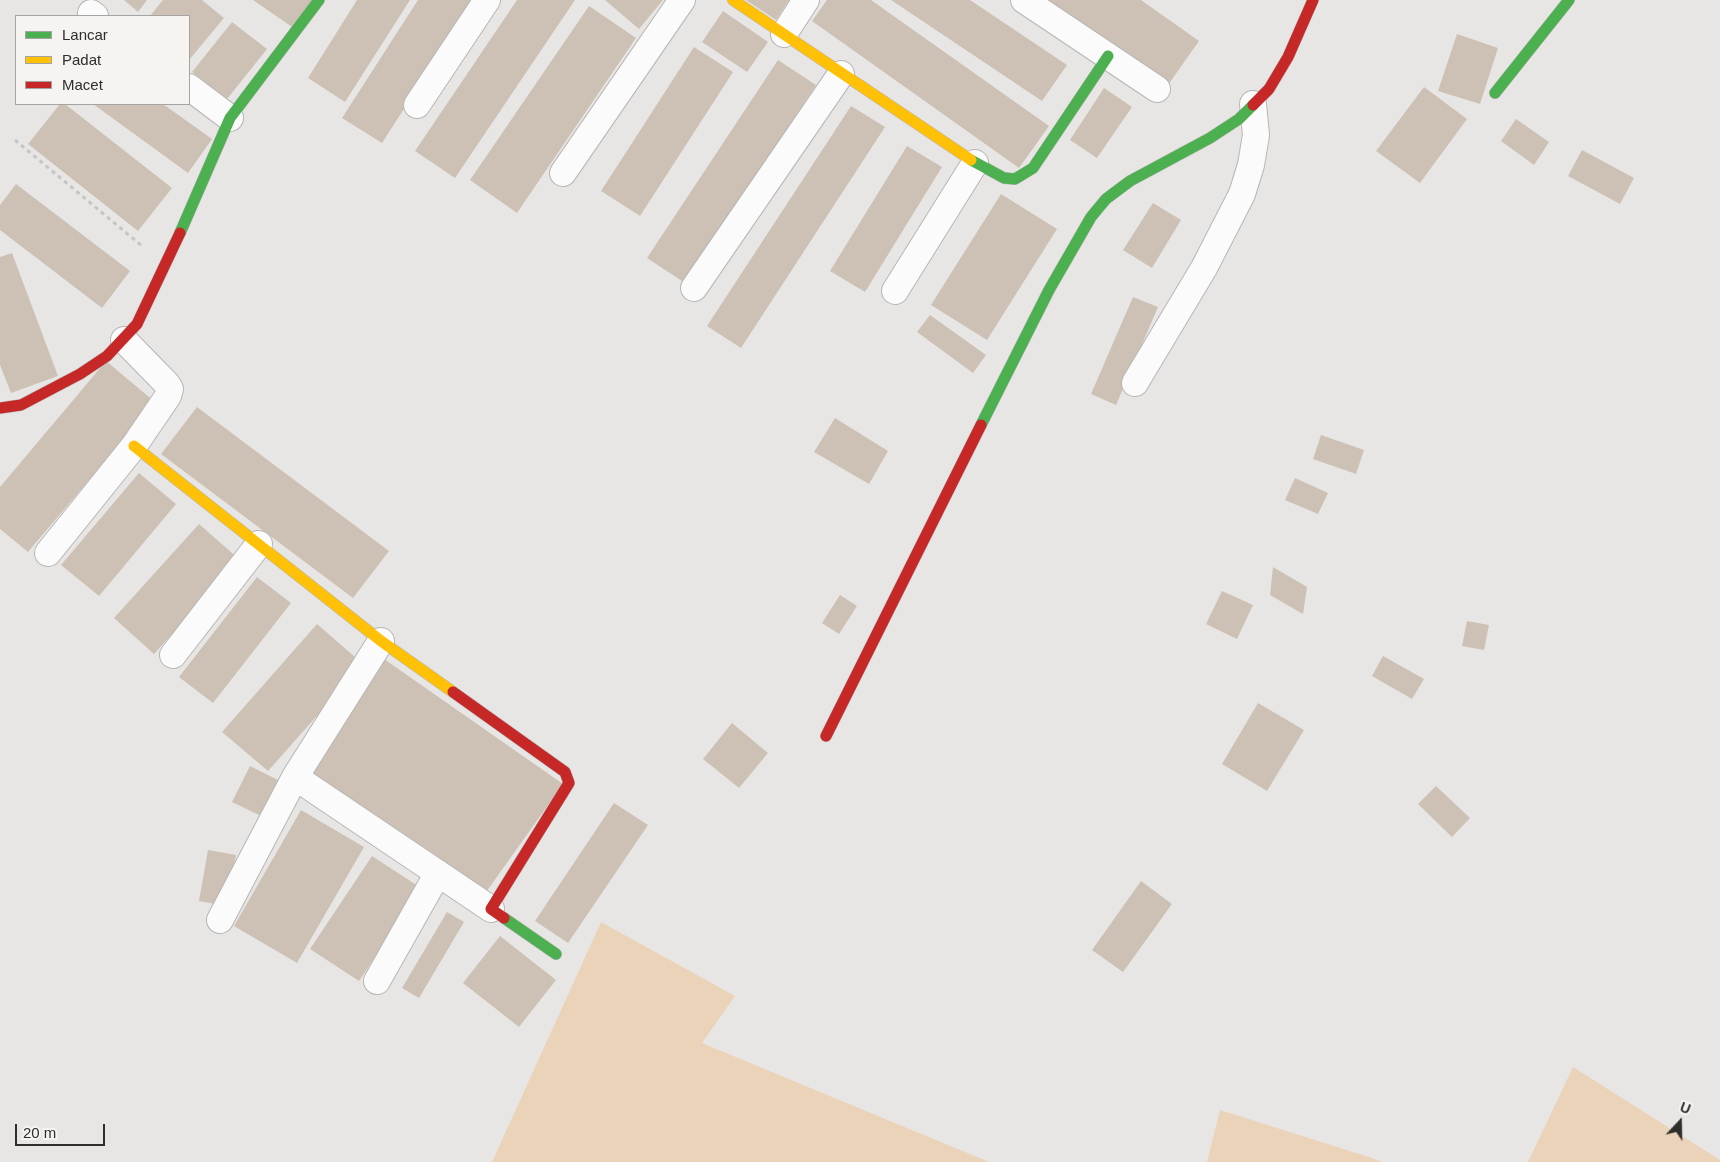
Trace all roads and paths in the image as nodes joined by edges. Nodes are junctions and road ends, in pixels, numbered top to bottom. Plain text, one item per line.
1 (319, 0) edge
2 (487, 0) edge
3 (682, 0) edge
4 (733, 0) edge
5 (806, 0) edge
6 (1024, 0) edge
7 (1313, 0) edge
8 (1569, 0) edge
9 (784, 34) junction
10 (1108, 56) junction
11 (841, 74) junction
12 (190, 88) edge
13 (1157, 89) dead end
14 (1495, 92) dead end
15 (1253, 104) junction
16 (417, 105) dead end
17 (230, 118) junction
18 (15, 140) dead end
19 (976, 163) junction
20 (563, 173) dead end
21 (165, 266) junction
22 (694, 288) dead end
23 (895, 291) dead end
24 (124, 340) junction
25 (1135, 383) dead end
26 (0, 408) edge
27 (134, 446) junction
28 (259, 544) junction
29 (48, 553) dead end
30 (381, 640) junction
31 (173, 655) dead end
32 (826, 736) dead end
33 (295, 777) junction
34 (438, 873) junction
35 (491, 909) junction
36 (220, 920) dead end
37 (556, 954) dead end
38 (377, 982) dead end

1 - 17 street
2 - 16 street
3 - 20 street
4 - 9 street
5 - 9 street
6 - 10 street
7 - 15 street
8 - 14 street
9 - 11 street
10 - 13 street
10 - 19 street
11 - 19 street
11 - 22 street
12 - 17 street
15 - 25 street
15 - 32 street
17 - 21 street
18 - 21 path
19 - 23 street
21 - 24 street
24 - 26 street
24 - 27 street
27 - 28 street
27 - 29 street
28 - 30 street
28 - 31 street
30 - 33 street
30 - 35 street
33 - 34 street
33 - 36 street
34 - 35 street
34 - 38 street
35 - 37 street

